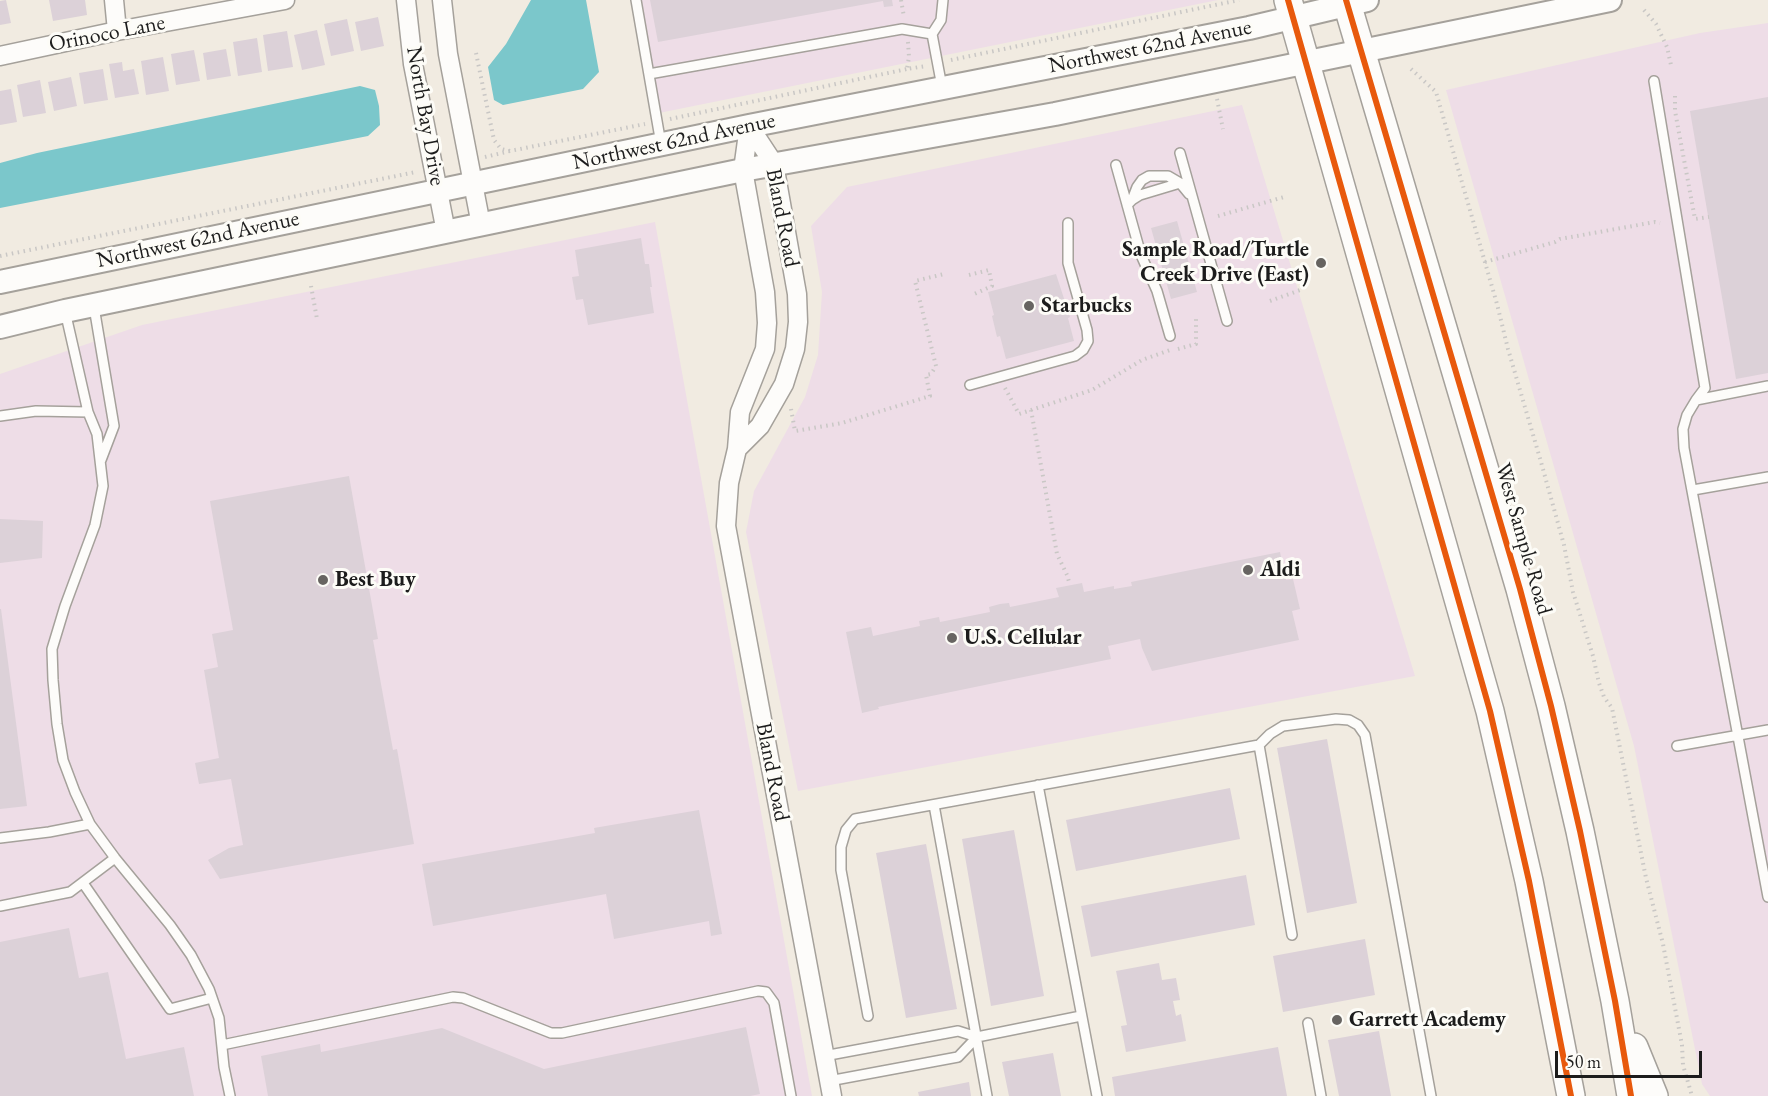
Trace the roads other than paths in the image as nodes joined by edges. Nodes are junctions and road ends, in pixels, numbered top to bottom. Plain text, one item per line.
1 (114, 0) edge
2 (285, 0) edge
3 (406, 0) edge
4 (442, 0) edge
5 (636, 0) edge
6 (943, 0) edge
7 (1610, 0) edge
8 (1354, 2) edge
9 (1290, 9) edge
10 (117, 31) junction
11 (932, 34) junction
12 (1361, 51) junction
13 (0, 56) edge
14 (1305, 63) junction
15 (649, 74) junction
16 (1654, 81) dead end
17 (942, 88) junction
18 (749, 126) junction
19 (661, 144) junction
20 (1180, 153) dead end
21 (774, 164) junction
22 (1116, 165) dead end
23 (743, 170) junction
24 (1180, 183) junction
25 (473, 184) junction
26 (438, 191) junction
27 (1191, 195) junction
28 (1130, 203) junction
29 (1068, 223) dead end
30 (481, 225) junction
31 (446, 232) junction
32 (0, 282) edge
33 (93, 305) junction
34 (65, 311) junction
35 (1227, 321) dead end
36 (0, 327) edge
37 (1170, 336) dead end
38 (970, 385) dead end
39 (1768, 386) edge
40 (1696, 400) junction
41 (88, 412) junction
42 (0, 416) edge
43 (737, 449) junction
44 (100, 462) junction
45 (1768, 477) edge
46 (1693, 490) junction
47 (1768, 730) edge
48 (1738, 735) junction
49 (1259, 745) junction
50 (1677, 746) dead end
51 (1038, 785) junction
52 (934, 806) junction
53 (90, 824) junction
54 (0, 838) edge
55 (115, 858) junction
56 (83, 883) junction
57 (1768, 897) edge
58 (0, 906) edge
59 (1292, 935) dead end
60 (212, 998) junction
61 (1615, 1001) junction
62 (868, 1016) dead end
63 (1081, 1016) junction
64 (1308, 1023) dead end
65 (977, 1037) junction
66 (222, 1045) junction
67 (824, 1056) junction
68 (831, 1089) edge
69 (230, 1096) edge
70 (791, 1096) edge
71 (987, 1096) edge
72 (1096, 1096) edge
73 (1321, 1096) edge
74 (1431, 1096) edge
75 (1571, 1096) edge
76 (1631, 1096) edge
77 (1654, 1096) edge

1 - 10 street
2 - 10 street, Orinoco Lane
3 - 26 street, North Bay Drive
4 - 25 street, North Bay Drive
5 - 15 lane
6 - 11 lane
7 - 12 street, Northwest 62nd Avenue
8 - 9 street, Northwest 62nd Avenue
8 - 12 main road, West Sample Road
9 - 14 main road
9 - 17 street, Northwest 62nd Avenue
10 - 13 street, Orinoco Lane
11 - 15 lane
11 - 17 lane
12 - 14 street, Northwest 62nd Avenue
12 - 61 main road, West Sample Road
14 - 21 street, Northwest 62nd Avenue
14 - 75 main road
15 - 19 lane
16 - 40 lane
17 - 18 street, Northwest 62nd Avenue
18 - 19 street, Northwest 62nd Avenue
18 - 21 street, Bland Road
18 - 23 street, Bland Road
19 - 25 street, Northwest 62nd Avenue
20 - 27 lane
21 - 23 street, Northwest 62nd Avenue
21 - 43 street, Bland Road
22 - 28 lane
23 - 30 street, Northwest 62nd Avenue
23 - 43 street, Bland Road
24 - 27 lane
24 - 28 lane
24 - 28 lane
25 - 26 street, Northwest 62nd Avenue
25 - 30 street, North Bay Drive
26 - 31 street, North Bay Drive
26 - 32 street, Northwest 62nd Avenue
27 - 35 lane
28 - 37 lane
29 - 38 lane
30 - 31 street, Northwest 62nd Avenue
31 - 33 street, Northwest 62nd Avenue
33 - 34 street, Northwest 62nd Avenue
33 - 44 lane
34 - 36 street, Northwest 62nd Avenue
34 - 41 lane
39 - 40 lane
40 - 46 lane
41 - 42 lane
41 - 44 lane
43 - 67 street, Bland Road
44 - 53 lane
45 - 46 lane
46 - 48 lane
47 - 48 lane
48 - 50 lane
48 - 57 lane
49 - 51 lane
49 - 59 lane
49 - 74 lane
51 - 52 lane
51 - 63 lane
52 - 62 lane
52 - 65 lane
53 - 54 lane
53 - 55 lane
55 - 56 lane
55 - 60 lane
56 - 58 lane
56 - 60 lane
60 - 66 lane
61 - 76 main road, West Sample Road
61 - 77 main road
63 - 65 lane
63 - 72 lane
64 - 73 lane
65 - 67 lane
65 - 68 lane
65 - 71 lane
66 - 69 lane
66 - 70 lane
67 - 68 street, Bland Road

